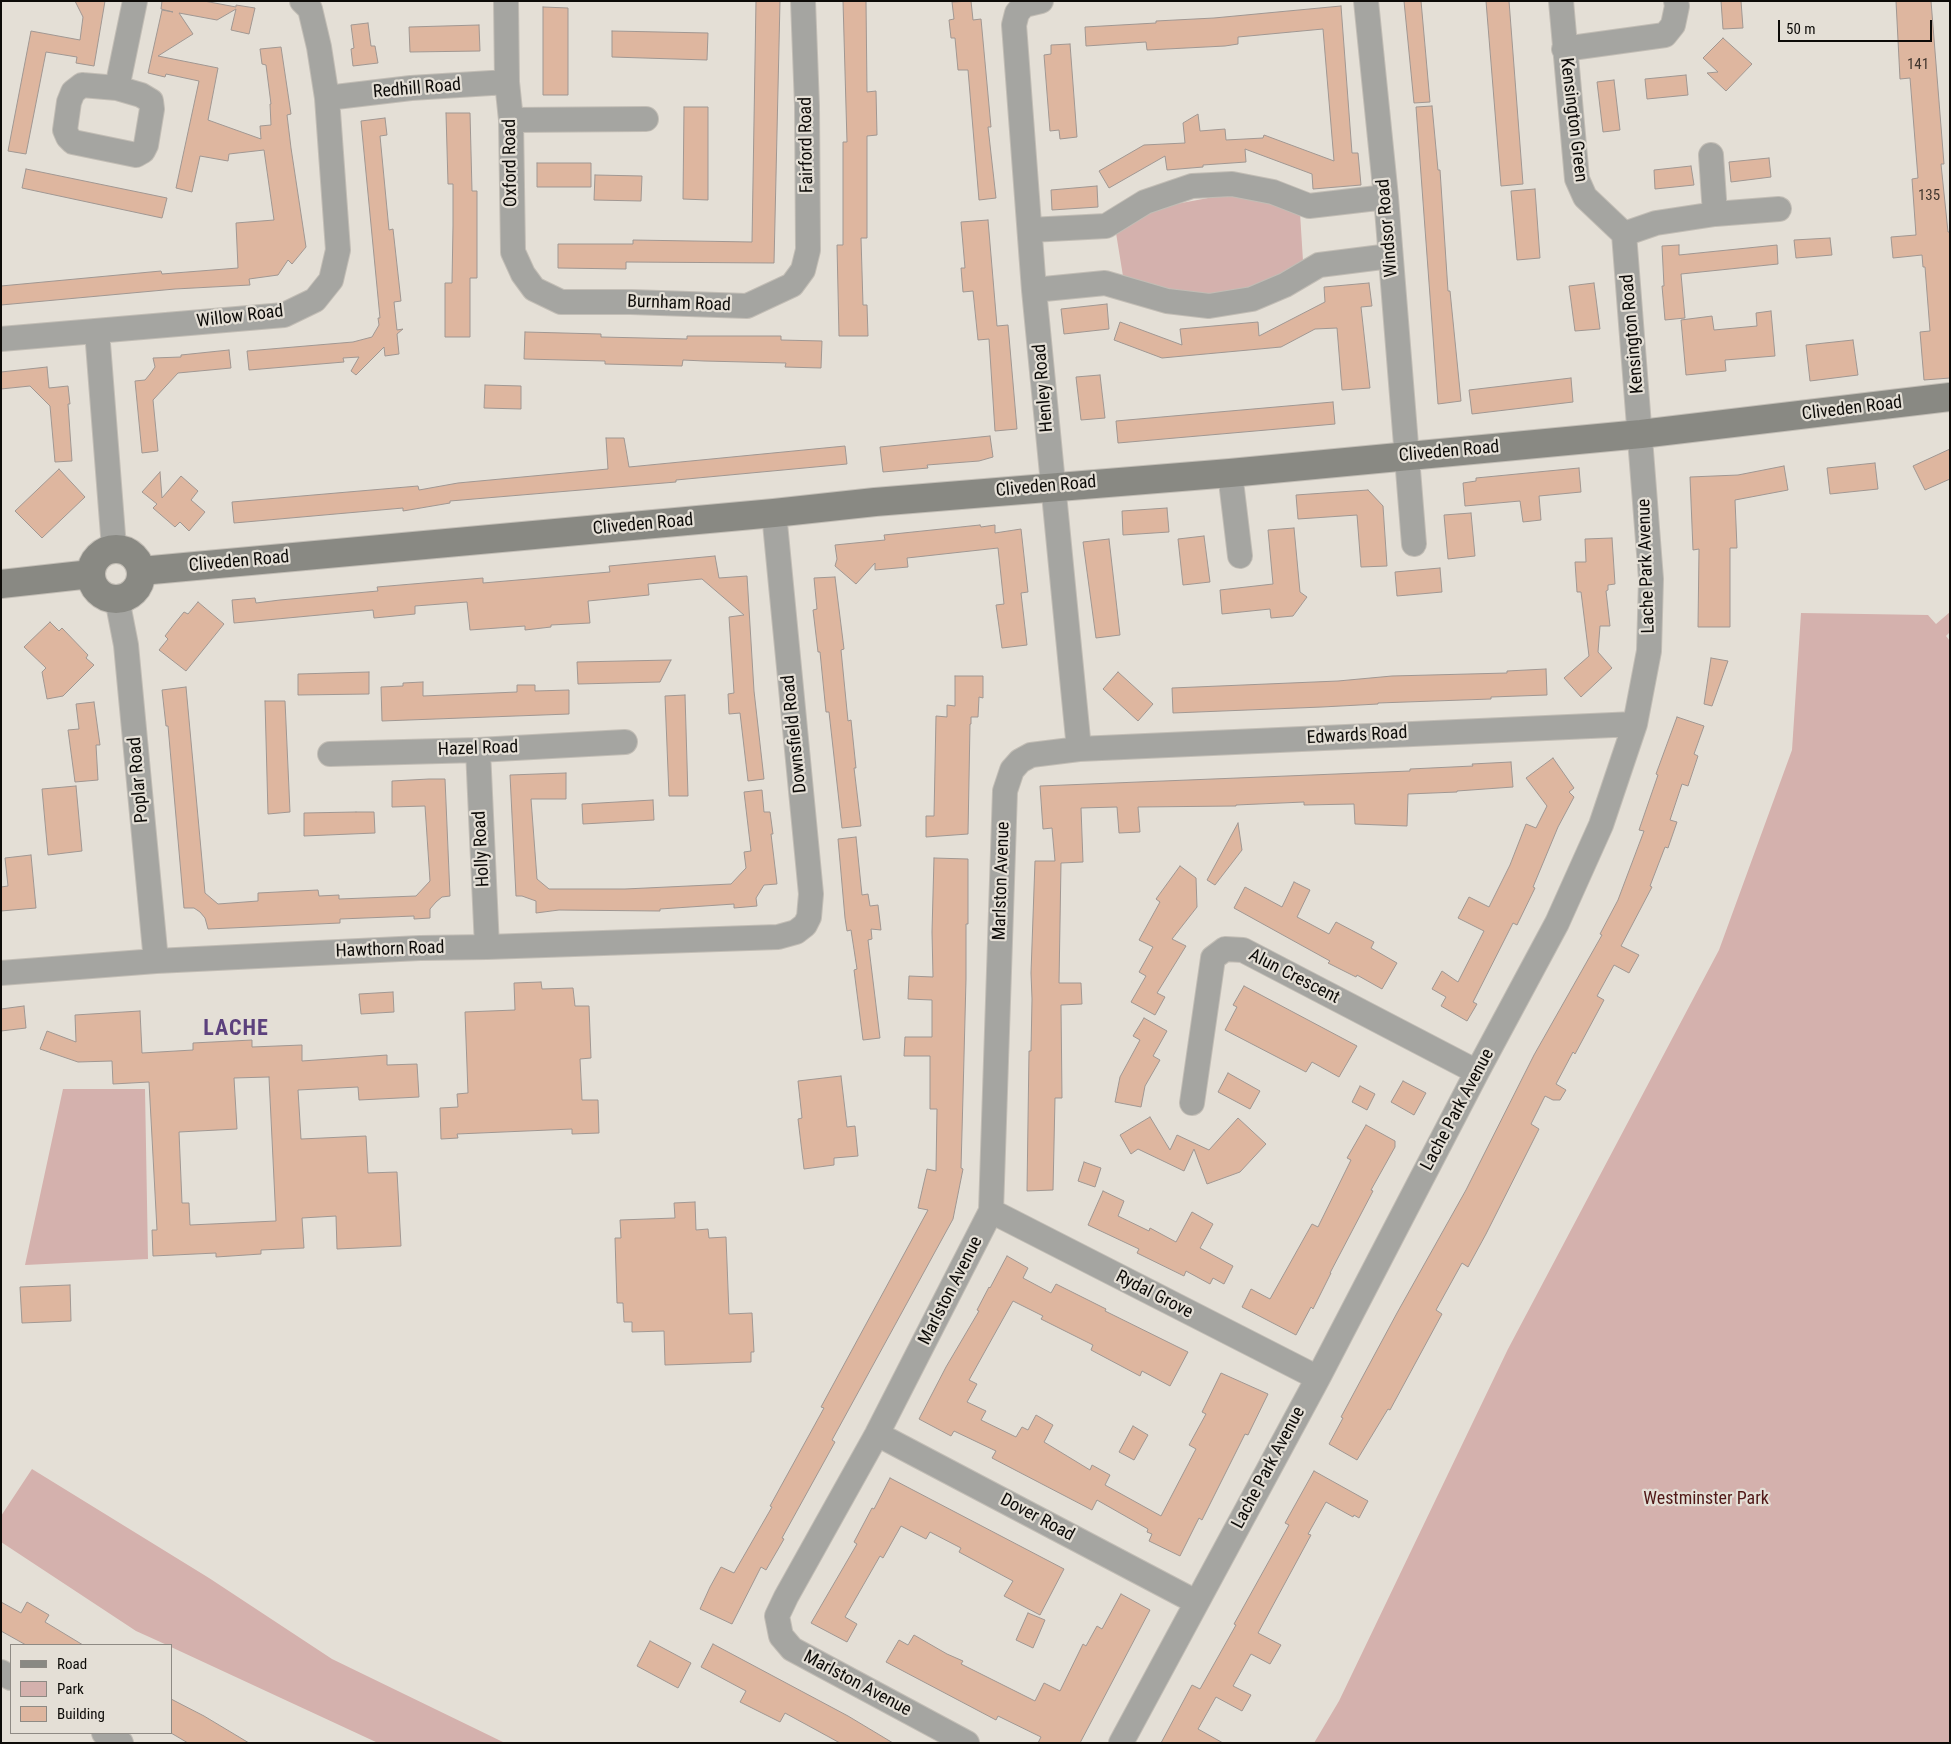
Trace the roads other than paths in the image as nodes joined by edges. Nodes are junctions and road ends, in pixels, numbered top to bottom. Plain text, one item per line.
1 (135, 1) edge
2 (302, 1) edge
3 (506, 1) edge
4 (803, 1) edge
5 (1040, 1) edge
6 (1366, 1) edge
7 (1561, 1) edge
8 (1676, 1) edge
9 (1564, 49) junction
10 (507, 82) junction
11 (117, 88) dead end
12 (327, 98) junction
13 (646, 119) dead end
14 (511, 120) junction
15 (1711, 155) dead end
16 (1386, 197) junction
17 (1779, 209) dead end
18 (1715, 214) junction
19 (1030, 230) junction
20 (1624, 234) junction
21 (1390, 256) junction
22 (792, 286) joint
23 (1034, 290) junction
24 (562, 302) joint
25 (97, 330) junction
26 (1, 338) edge
27 (1950, 397) edge
28 (1641, 434) junction
29 (1407, 456) junction
30 (1230, 473) junction
31 (1053, 486) junction
32 (774, 513) junction
33 (1414, 544) dead end
34 (114, 548) junction
35 (1240, 556) dead end
36 (141, 571) junction
37 (91, 574) junction
38 (1, 584) edge
39 (117, 599) junction
40 (1635, 724) junction
41 (625, 742) dead end
42 (1079, 749) junction
43 (478, 750) junction
44 (330, 754) dead end
45 (778, 937) joint
46 (487, 947) junction
47 (156, 961) junction
48 (1, 973) edge
49 (1477, 1072) junction
50 (1192, 1103) dead end
51 (991, 1211) junction
52 (1318, 1378) junction
53 (878, 1434) junction
54 (1196, 1602) junction
55 (106, 1734) edge
56 (121, 1743) edge
57 (967, 1743) edge
58 (1121, 1743) edge

1 - 11 street
2 - 12 street, Willow Road
3 - 10 street, Oxford Road
4 - 22 street, Fairford Road
5 - 19 street, Henley Road
6 - 16 street, Windsor Road
7 - 9 street, Kensington Green
8 - 9 street, Kensington Green
9 - 20 street, Kensington Green
10 - 12 street, Redhill Road
10 - 14 street, Oxford Road
12 - 25 street, Willow Road
13 - 14 street
14 - 24 street, Oxford Road
15 - 18 street
16 - 19 street
16 - 21 street, Windsor Road
17 - 18 street
18 - 20 street
19 - 23 street, Henley Road
20 - 28 street, Kensington Road
21 - 23 street
21 - 29 street, Windsor Road
22 - 24 street, Burnham Road
23 - 31 street, Henley Road
25 - 26 street, Willow Road
25 - 34 street
27 - 28 street, Cliveden Road
28 - 29 street, Cliveden Road
28 - 40 street, Lache Park Avenue
29 - 30 street, Cliveden Road
29 - 33 street, Windsor Road
30 - 31 street, Cliveden Road
30 - 35 street
31 - 32 street, Cliveden Road
31 - 42 street, Henley Road
32 - 36 street, Cliveden Road
32 - 45 street, Downsfield Road
34 - 36 street
34 - 37 street
36 - 39 street
37 - 38 street
37 - 39 street
39 - 47 street, Poplar Road
40 - 42 street, Edwards Road
40 - 49 street, Lache Park Avenue
41 - 43 street, Hazel Road
42 - 51 street, Marlston Avenue
43 - 44 street, Hazel Road
43 - 46 street, Holly Road
45 - 46 street, Hawthorn Road
46 - 47 street, Hawthorn Road
47 - 48 street, Hawthorn Road
49 - 50 street, Alun Crescent
49 - 52 street, Lache Park Avenue
51 - 52 street, Rydal Grove
51 - 53 street, Marlston Avenue
52 - 54 street, Lache Park Avenue
53 - 54 street, Dover Road
53 - 57 street, Marlston Avenue
54 - 58 street, Lache Park Avenue
55 - 56 street

